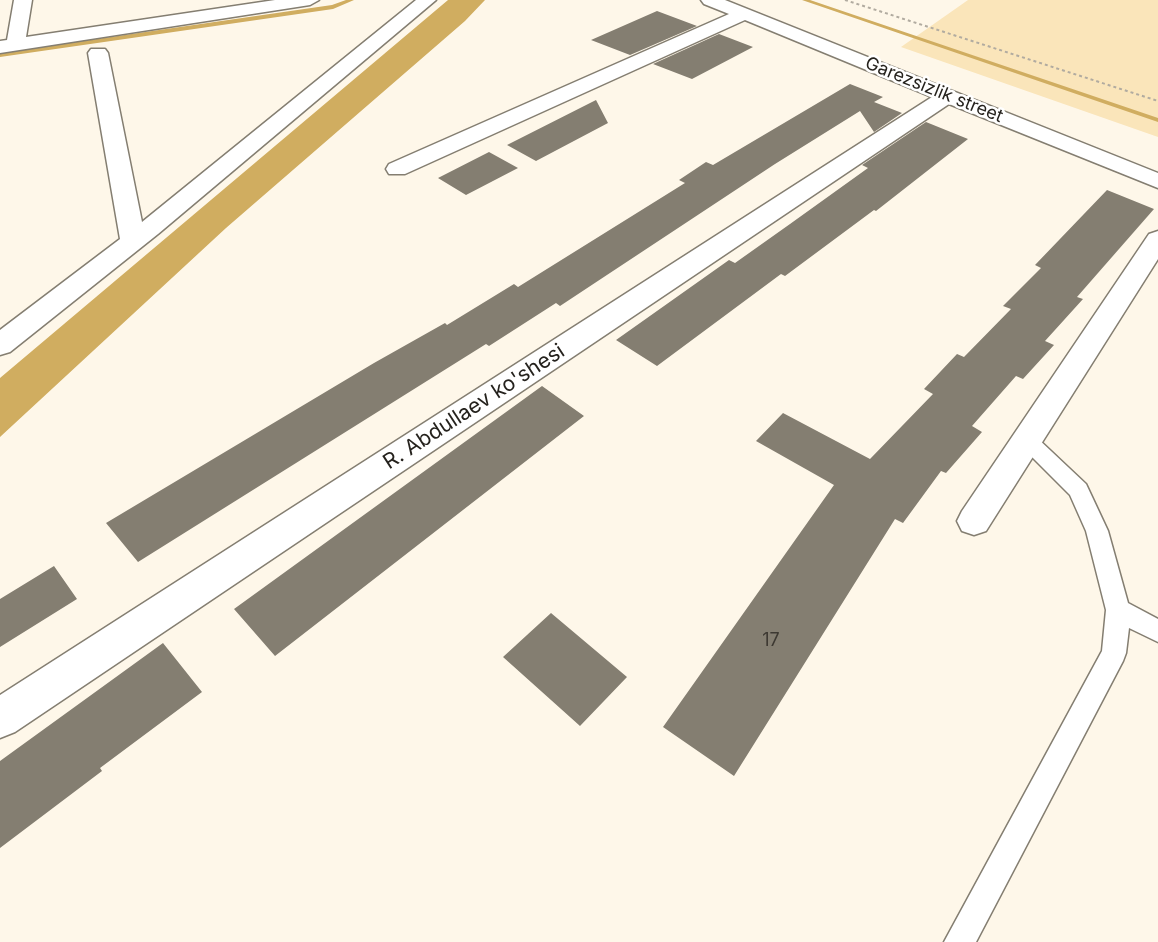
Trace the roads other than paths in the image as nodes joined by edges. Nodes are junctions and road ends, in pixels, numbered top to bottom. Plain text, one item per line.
1 (23, 0) edge
2 (310, 0) edge
3 (427, 0) edge
4 (710, 0) edge
5 (744, 14) junction
6 (8, 46) edge
7 (98, 53) dead end
8 (947, 96) junction
9 (397, 169) dead end
10 (1158, 181) edge
11 (1158, 239) edge
12 (133, 241) junction
13 (0, 345) edge
14 (1027, 440) junction
15 (974, 522) dead end
16 (1118, 610) junction
17 (1158, 631) edge
18 (0, 718) edge
19 (959, 942) edge

1 - 6 street
2 - 6 street
3 - 12 street
4 - 5 street, Garezsizlik street
5 - 8 street, Garezsizlik street
5 - 9 street
7 - 12 street
8 - 10 street, Garezsizlik street
8 - 18 street, R. Abdullaev ko'shesi
11 - 14 street
12 - 13 street
14 - 15 street
14 - 16 lane
16 - 17 lane
16 - 19 lane

